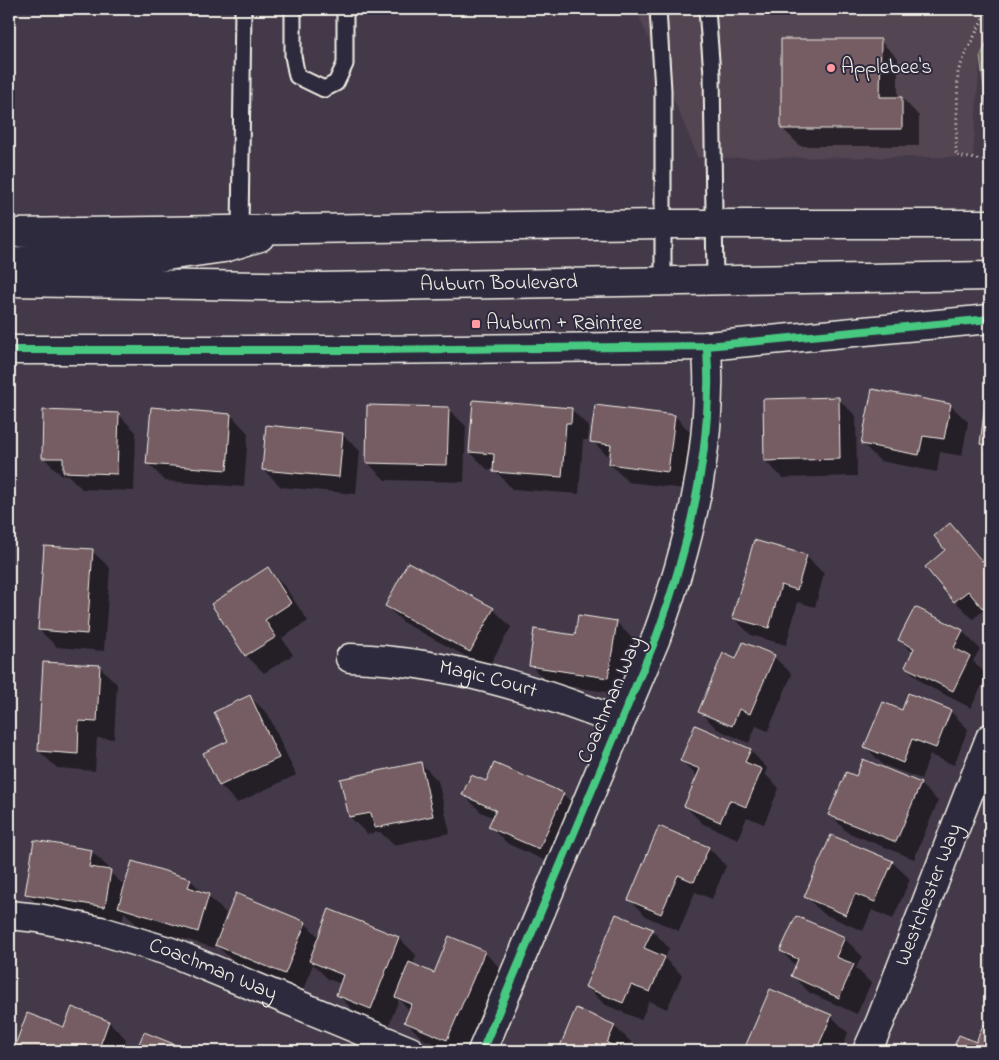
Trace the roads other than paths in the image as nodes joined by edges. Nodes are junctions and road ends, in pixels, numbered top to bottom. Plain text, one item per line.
1 (243, 9) edge
2 (294, 9) edge
3 (345, 9) edge
4 (658, 9) edge
5 (706, 9) edge
6 (663, 224) junction
7 (715, 224) junction
8 (990, 224) edge
9 (291, 228) junction
10 (240, 229) junction
11 (9, 232) edge
12 (9, 263) edge
13 (990, 276) edge
14 (716, 281) junction
15 (9, 282) edge
16 (663, 282) junction
17 (990, 318) edge
18 (706, 346) junction
19 (9, 350) edge
20 (350, 658) dead end
21 (620, 722) junction
22 (990, 738) edge
23 (9, 915) edge
24 (410, 1051) edge
25 (482, 1051) edge
26 (867, 1051) edge

1 - 10 lane
2 - 3 lane
4 - 6 lane
5 - 7 lane
6 - 7 street
6 - 9 street
6 - 16 lane
7 - 8 street
7 - 14 lane
9 - 10 street
9 - 12 street
10 - 11 street
13 - 14 street, Auburn Boulevard
14 - 16 street, Auburn Boulevard
15 - 16 street, Auburn Boulevard
17 - 18 street
18 - 19 street
18 - 21 street, Coachman Way
20 - 21 street, Magic Court
21 - 25 street, Coachman Way
22 - 26 street, Westchester Way
23 - 24 street, Coachman Way

